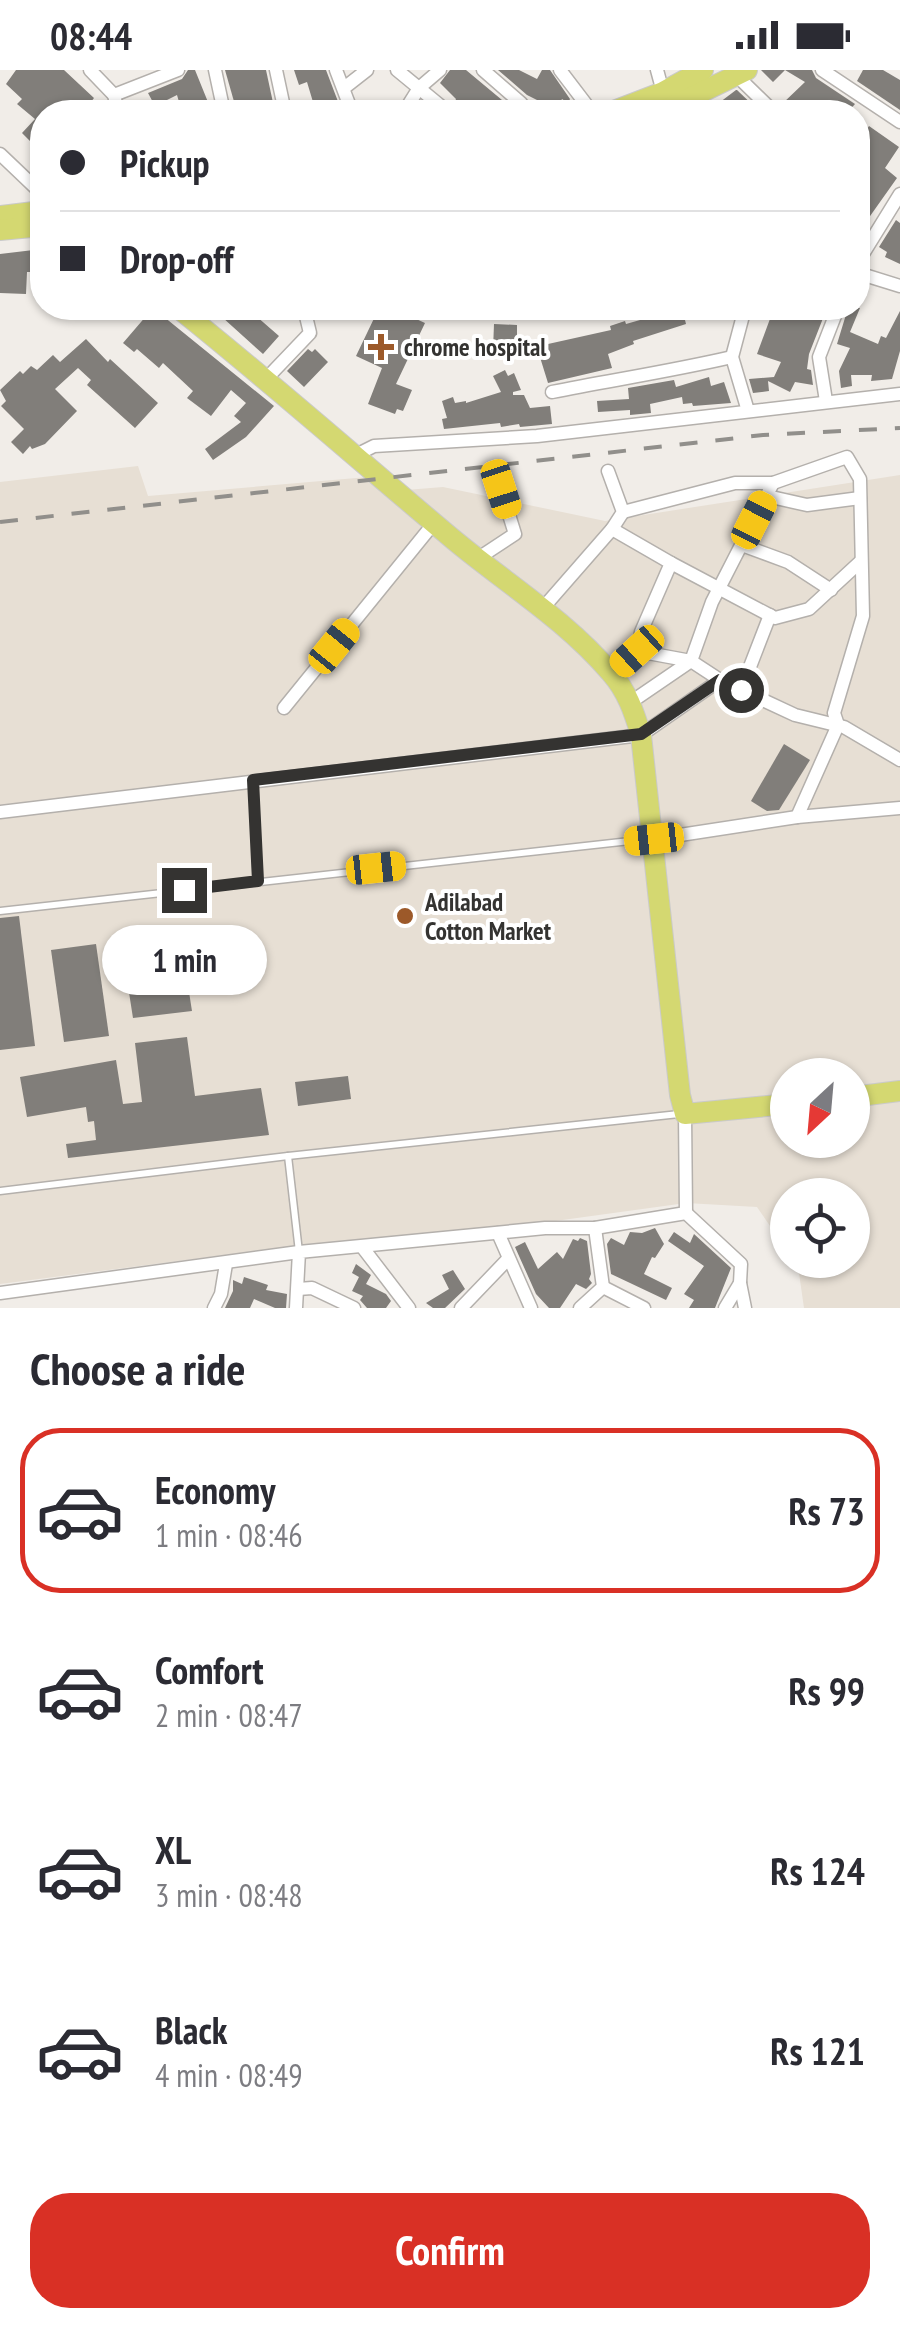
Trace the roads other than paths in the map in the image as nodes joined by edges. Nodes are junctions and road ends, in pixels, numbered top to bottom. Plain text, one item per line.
1 (90, 70) edge
2 (178, 70) edge
3 (215, 70) edge
4 (276, 70) edge
5 (336, 70) edge
6 (367, 70) edge
7 (397, 70) edge
8 (440, 70) edge
9 (483, 70) edge
10 (560, 70) edge
11 (703, 70) edge
12 (822, 70) edge
13 (742, 73) edge
14 (657, 84) edge
15 (344, 88) junction
16 (419, 88) junction
17 (114, 95) junction
18 (115, 100) edge
19 (221, 100) edge
20 (282, 100) edge
21 (348, 100) edge
22 (412, 100) edge
23 (434, 100) edge
24 (518, 100) edge
25 (583, 100) edge
26 (630, 100) edge
27 (764, 100) edge
28 (867, 100) edge
29 (870, 102) edge
30 (900, 122) edge
31 (0, 154) edge
32 (30, 183) edge
33 (900, 194) edge
34 (30, 212) edge
35 (0, 216) edge
36 (30, 227) edge
37 (0, 230) edge
38 (870, 239) edge
39 (870, 276) edge
40 (900, 286) edge
41 (193, 320) edge
42 (307, 320) edge
43 (742, 320) edge
44 (833, 320) edge
45 (732, 357) junction
46 (266, 378) junction
47 (552, 392) dead end
48 (900, 394) edge
49 (826, 401) junction
50 (748, 411) junction
51 (356, 455) junction
52 (608, 471) dead end
53 (501, 489) dead end
54 (770, 490) junction
55 (860, 498) junction
56 (624, 512) junction
57 (434, 523) junction
58 (612, 529) junction
59 (742, 545) junction
60 (477, 559) junction
61 (860, 562) junction
62 (671, 563) junction
63 (719, 589) junction
64 (831, 590) junction
65 (543, 608) junction
66 (770, 615) junction
67 (637, 651) junction
68 (691, 661) junction
69 (612, 674) junction
70 (720, 680) junction
71 (741, 690) junction
72 (631, 702) junction
73 (284, 708) dead end
74 (838, 724) junction
75 (641, 734) junction
76 (900, 760) edge
77 (253, 780) junction
78 (900, 808) edge
79 (0, 812) edge
80 (797, 817) junction
81 (654, 839) junction
82 (258, 881) junction
83 (0, 911) edge
84 (900, 1091) edge
85 (870, 1095) edge
86 (770, 1106) edge
87 (685, 1114) junction
88 (288, 1156) junction
89 (0, 1192) edge
90 (686, 1213) junction
91 (595, 1228) junction
92 (498, 1233) junction
93 (363, 1248) junction
94 (300, 1252) junction
95 (508, 1259) junction
96 (226, 1264) junction
97 (740, 1283) junction
98 (603, 1286) junction
99 (298, 1289) junction
100 (0, 1293) edge
101 (214, 1308) edge
102 (296, 1308) edge
103 (354, 1308) edge
104 (409, 1308) edge
105 (461, 1308) edge
106 (531, 1308) edge
107 (580, 1308) edge
108 (644, 1308) edge
109 (725, 1308) edge
110 (744, 1308) edge

1 - 17 street
2 - 17 street
3 - 19 street
4 - 20 street
5 - 15 street
6 - 15 street
7 - 16 street
8 - 16 street
9 - 24 street
10 - 25 street
11 - 14 main road
12 - 28 street
13 - 14 main road
13 - 27 street
14 - 26 main road
15 - 21 street
16 - 22 street
16 - 23 street
17 - 18 street
29 - 30 street
31 - 32 street
33 - 38 street
34 - 35 main road
36 - 37 main road
39 - 40 street
41 - 46 main road
42 - 46 street
43 - 45 street
44 - 49 street
45 - 47 street
45 - 50 street
46 - 51 main road
48 - 49 street
49 - 50 street
50 - 51 street
51 - 57 main road
52 - 56 street
53 - 60 street
54 - 55 street
54 - 55 street
54 - 56 street
54 - 59 street
55 - 61 street
56 - 58 street
57 - 60 main road
57 - 73 street
58 - 62 street
58 - 65 street
59 - 63 street
59 - 64 street
60 - 65 main road
61 - 64 street
61 - 74 street
62 - 63 street
62 - 67 street
63 - 66 street
63 - 68 street
64 - 66 street
65 - 69 main road
66 - 71 street
67 - 68 street
67 - 69 street
68 - 70 street
68 - 72 street
69 - 72 main road
70 - 71 street
70 - 75 street
71 - 74 street
72 - 75 main road
74 - 76 street
74 - 80 street
75 - 77 street
75 - 81 main road
77 - 79 street
77 - 82 lane
78 - 80 street
80 - 81 street
81 - 82 lane
81 - 87 main road
82 - 83 lane
84 - 85 main road
86 - 87 main road
87 - 88 lane
87 - 90 street
88 - 89 lane
88 - 94 lane
90 - 91 street
90 - 97 street
91 - 92 street
91 - 98 street
92 - 93 street
92 - 95 street
93 - 94 street
93 - 104 street
94 - 96 street
94 - 99 street
95 - 105 street
95 - 106 street
96 - 100 street
96 - 101 street
97 - 109 street
97 - 110 street
98 - 107 street
98 - 108 street
99 - 102 street
99 - 103 street

